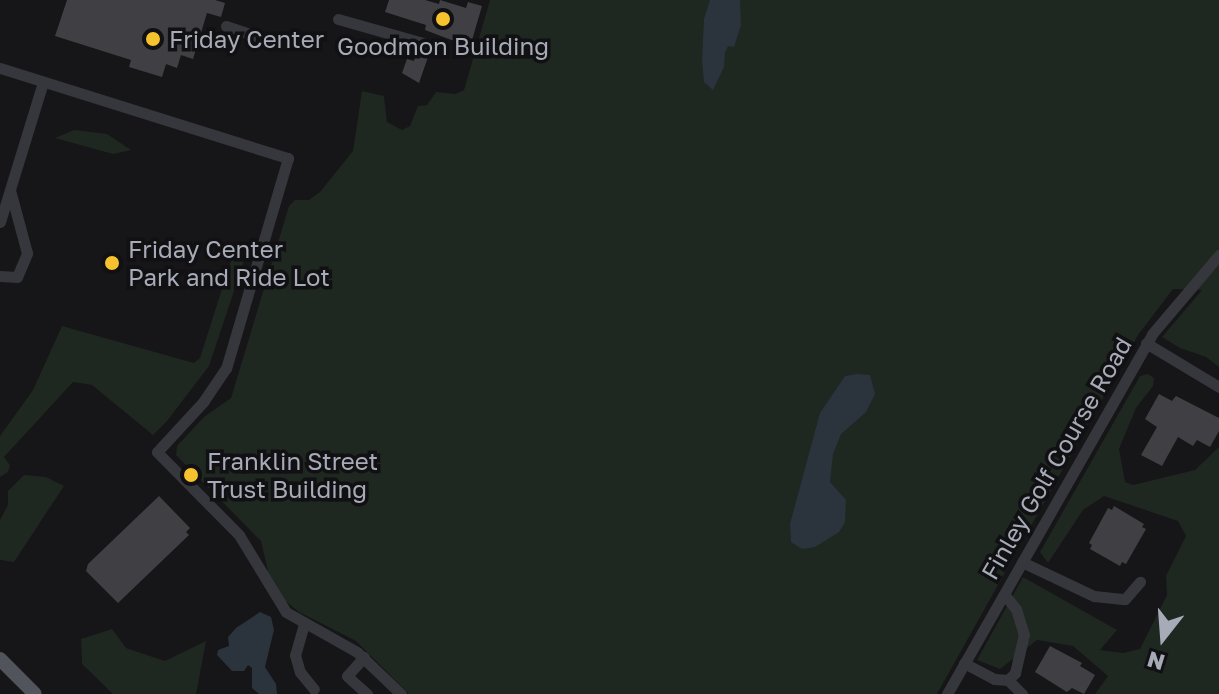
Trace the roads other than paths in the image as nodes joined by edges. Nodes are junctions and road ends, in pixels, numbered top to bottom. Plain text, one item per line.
1 (338, 19) dead end
2 (226, 26) dead end
3 (280, 44) dead end
4 (430, 45) dead end
5 (0, 68) edge
6 (43, 82) junction
7 (10, 189) junction
8 (0, 222) edge
9 (1219, 255) edge
10 (0, 276) edge
11 (1146, 343) junction
12 (1219, 387) edge
13 (1022, 562) junction
14 (1140, 582) dead end
15 (1004, 594) junction
16 (304, 624) junction
17 (364, 657) junction
18 (0, 659) edge
19 (964, 663) junction
20 (1008, 680) junction
21 (314, 689) dead end
22 (35, 694) edge
23 (367, 694) edge
24 (401, 694) edge
25 (947, 694) edge
26 (1022, 694) edge

1 - 4 street
2 - 3 street
5 - 6 street
6 - 7 street
6 - 16 street
7 - 8 street
7 - 10 street
9 - 11 street, Finley Golf Course Road
11 - 12 street
11 - 13 street, Finley Golf Course Road
13 - 14 street
13 - 15 street, Finley Golf Course Road
15 - 19 street, Finley Golf Course Road
15 - 20 street
16 - 17 street
16 - 21 street
17 - 23 street
17 - 24 street
18 - 22 main road
19 - 20 street
19 - 25 street, Finley Golf Course Road
20 - 26 street

